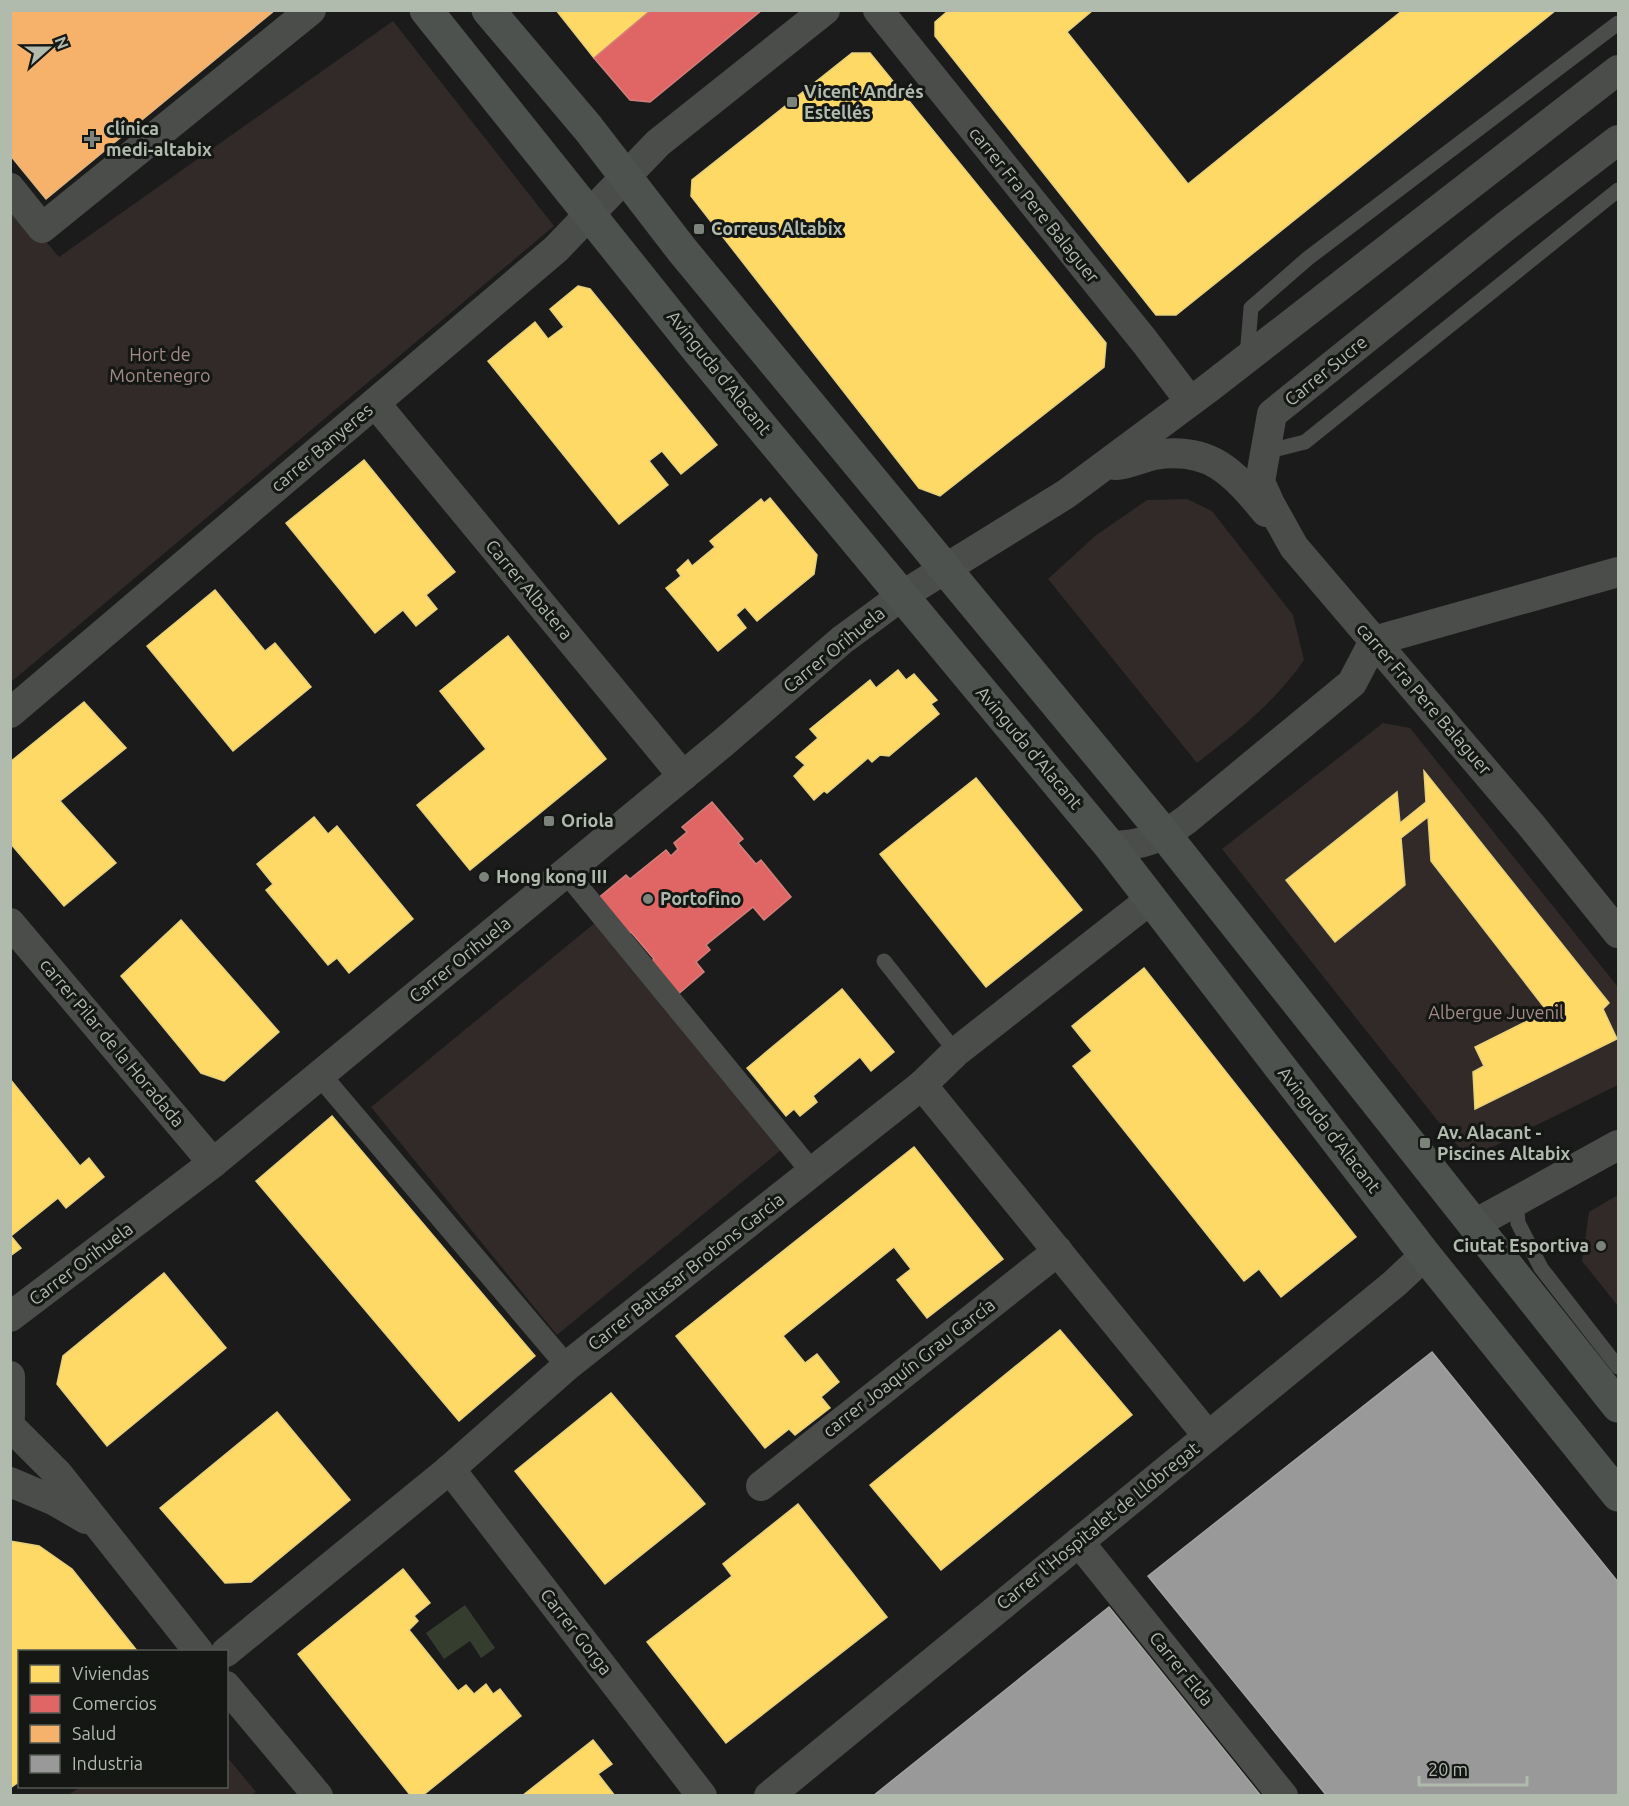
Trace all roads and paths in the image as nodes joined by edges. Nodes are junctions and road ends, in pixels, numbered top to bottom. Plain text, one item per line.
1 (311, 10) edge
2 (426, 10) edge
3 (488, 10) edge
4 (825, 10) edge
5 (878, 10) edge
6 (1618, 23) edge
7 (1618, 70) edge
8 (1618, 140) edge
9 (625, 175) junction
10 (10, 188) edge
11 (1618, 190) edge
12 (589, 214) junction
13 (1247, 358) junction
14 (1189, 400) junction
15 (375, 403) junction
16 (1265, 452) junction
17 (1105, 466) junction
18 (1294, 547) junction
19 (946, 568) junction
20 (1618, 572) edge
21 (903, 595) junction
22 (1374, 641) junction
23 (10, 713) edge
24 (683, 776) junction
25 (1165, 835) junction
26 (1110, 846) junction
27 (566, 872) junction
28 (1151, 899) junction
29 (10, 923) edge
30 (1618, 933) edge
31 (884, 961) dead end
32 (956, 1052) junction
33 (320, 1075) junction
34 (922, 1085) junction
35 (1618, 1145) edge
36 (213, 1163) junction
37 (812, 1172) junction
38 (1516, 1200) junction
39 (1473, 1225) junction
40 (1058, 1251) junction
41 (1425, 1255) junction
42 (10, 1317) edge
43 (567, 1366) junction
44 (1618, 1367) edge
45 (10, 1376) edge
46 (1618, 1406) edge
47 (10, 1416) edge
48 (10, 1426) edge
49 (1208, 1436) junction
50 (450, 1469) junction
51 (10, 1482) edge
52 (761, 1486) dead end
53 (1618, 1495) edge
54 (102, 1528) junction
55 (1079, 1542) junction
56 (197, 1650) edge
57 (228, 1650) edge
58 (228, 1688) edge
59 (318, 1796) edge
60 (702, 1796) edge
61 (769, 1796) edge
62 (1283, 1796) edge

1 - 10 street
2 - 12 main road, Avinguda d'Alacant
3 - 9 main road
4 - 9 street, carrer Banyeres
5 - 14 street, carrer Fra Pere Balaguer
6 - 13 lane
7 - 13 street
8 - 16 street, Carrer Sucre
9 - 12 street, carrer Banyeres
9 - 19 main road
11 - 16 lane
12 - 15 street, carrer Banyeres
12 - 21 main road, Avinguda d'Alacant
13 - 14 street
14 - 17 street
15 - 23 street, carrer Banyeres
15 - 24 street, Carrer Albatera
16 - 18 street, carrer Fra Pere Balaguer
17 - 18 street
17 - 19 street
18 - 22 street, carrer Fra Pere Balaguer
19 - 21 street, Carrer Orihuela
19 - 25 main road
20 - 22 street
21 - 24 street, Carrer Orihuela
21 - 26 main road, Avinguda d'Alacant
22 - 25 street
22 - 30 street, carrer Fra Pere Balaguer
24 - 27 street, Carrer Orihuela
25 - 26 street
25 - 39 main road
26 - 28 main road, Avinguda d'Alacant
27 - 33 street, Carrer Orihuela
27 - 37 street
28 - 32 street, Carrer Baltasar Brotons Garcia
28 - 41 main road, Avinguda d'Alacant
29 - 36 street, carrer Pilar de la Horadada
31 - 32 lane
32 - 34 street, Carrer Baltasar Brotons Garcia
33 - 36 street, Carrer Orihuela
33 - 43 street
34 - 37 street, Carrer Baltasar Brotons Garcia
34 - 40 street
35 - 38 street
36 - 42 street, Carrer Orihuela
37 - 43 street, Carrer Baltasar Brotons Garcia
38 - 39 street
38 - 44 lane
39 - 46 main road
40 - 49 street
40 - 52 street, carrer Joaquín Grau García
41 - 49 street, Carrer l'Hospitalet de Llobregat
41 - 53 main road, Avinguda d'Alacant
43 - 50 street, Carrer Baltasar Brotons Garcia
45 - 47 street
48 - 54 street
49 - 55 street, Carrer l'Hospitalet de Llobregat
50 - 57 street, Carrer Baltasar Brotons Garcia
50 - 60 street, Carrer Gorga
51 - 54 street
54 - 56 street
55 - 61 street, Carrer l'Hospitalet de Llobregat
55 - 62 street, Carrer Elda
58 - 59 street

